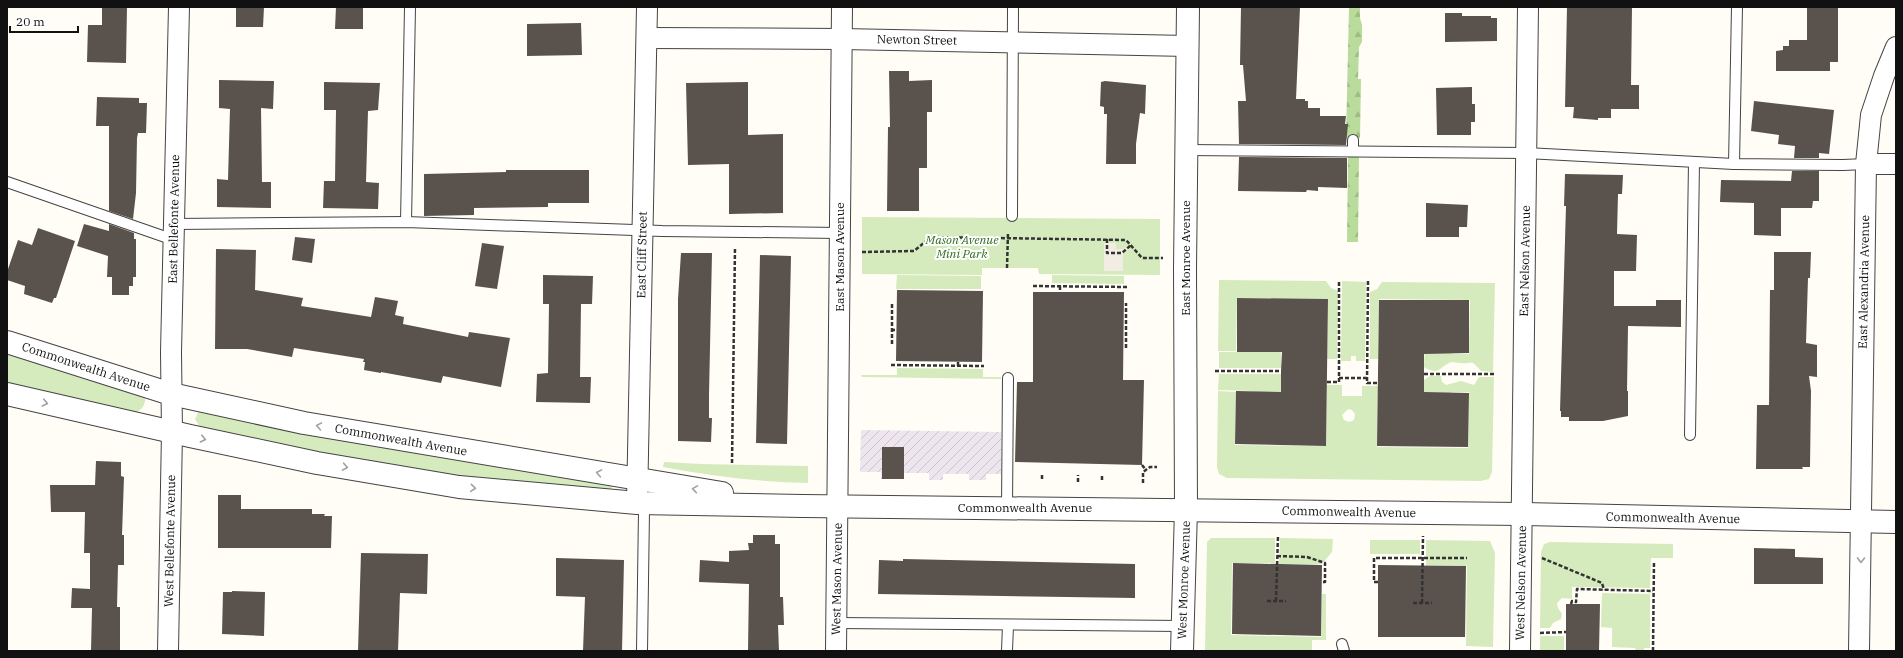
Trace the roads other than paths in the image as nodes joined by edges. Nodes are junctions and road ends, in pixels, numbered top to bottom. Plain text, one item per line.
1 (179, 7) edge
2 (410, 7) edge
3 (647, 7) edge
4 (842, 7) edge
5 (1013, 7) edge
6 (1188, 7) edge
7 (1528, 7) edge
8 (1737, 7) edge
9 (646, 38) junction
10 (842, 39) junction
11 (1013, 42) junction
12 (1188, 46) junction
13 (1896, 47) edge
14 (1353, 140) dead end
15 (1186, 150) junction
16 (1353, 151) junction
17 (1526, 153) junction
18 (1694, 162) junction
19 (1734, 164) junction
20 (1866, 164) junction
21 (1896, 164) edge
22 (7, 182) edge
23 (1012, 216) road end
24 (406, 222) junction
25 (642, 229) junction
26 (174, 232) junction
27 (840, 233) junction
28 (7, 342) edge
29 (1008, 378) dead end
30 (7, 394) edge
31 (171, 394) junction
32 (172, 432) junction
33 (1690, 435) dead end
34 (638, 480) junction
35 (637, 503) junction
36 (803, 506) junction
37 (838, 506) junction
38 (1007, 508) junction
39 (1186, 509) junction
40 (1522, 514) junction
41 (1862, 521) junction
42 (1896, 522) edge
43 (837, 624) junction
44 (1008, 625) junction
45 (1182, 626) junction
46 (168, 651) edge
47 (642, 651) edge
48 (836, 651) edge
49 (1007, 651) edge
50 (1182, 651) edge
51 (1520, 651) edge
52 (1859, 651) edge

1 - 26 street, East Bellefonte Avenue
2 - 24 lane
3 - 9 street, East Cliff Street
4 - 10 street, East Mason Avenue
5 - 11 lane
6 - 12 street, East Monroe Avenue
7 - 17 street, East Nelson Avenue
8 - 19 lane
9 - 10 street, Newton Street
9 - 25 street, East Cliff Street
10 - 11 street, Newton Street
10 - 27 street, East Mason Avenue
11 - 12 street, Newton Street
11 - 23 lane
12 - 15 street, East Monroe Avenue
13 - 20 street, East Alexandria Avenue
14 - 16 lane
15 - 16 lane
15 - 39 street, East Monroe Avenue
16 - 17 lane
17 - 18 lane
17 - 40 street, East Nelson Avenue
18 - 19 lane
18 - 33 lane
19 - 20 lane
20 - 21 street
20 - 41 street, East Alexandria Avenue
22 - 26 lane
24 - 25 lane
24 - 26 lane
25 - 27 lane
25 - 34 street, East Cliff Street
26 - 31 street, East Bellefonte Avenue
27 - 37 street, East Mason Avenue
28 - 31 street, Commonwealth Avenue
29 - 38 lane
30 -> 32 street, Commonwealth Avenue
31 - 32 street, East Bellefonte Avenue
34 -> 31 street, Commonwealth Avenue
32 -> 35 street, Commonwealth Avenue
32 - 46 street, West Bellefonte Avenue
34 - 35 street, East Cliff Street
36 -> 34 street, Commonwealth Avenue
35 - 36 street, Commonwealth Avenue
35 - 47 lane
36 - 37 street, Commonwealth Avenue
37 - 38 street, Commonwealth Avenue
37 - 43 street, West Mason Avenue
38 - 39 street, Commonwealth Avenue
39 - 40 street, Commonwealth Avenue
39 - 45 street, West Monroe Avenue
40 - 41 street, Commonwealth Avenue
40 - 51 street, West Nelson Avenue
41 - 42 street, Commonwealth Avenue
41 -> 52 street, East Alexandria Avenue
43 - 44 lane
43 - 48 street, West Mason Avenue
44 - 45 lane
44 - 49 lane
45 - 50 street, West Monroe Avenue

